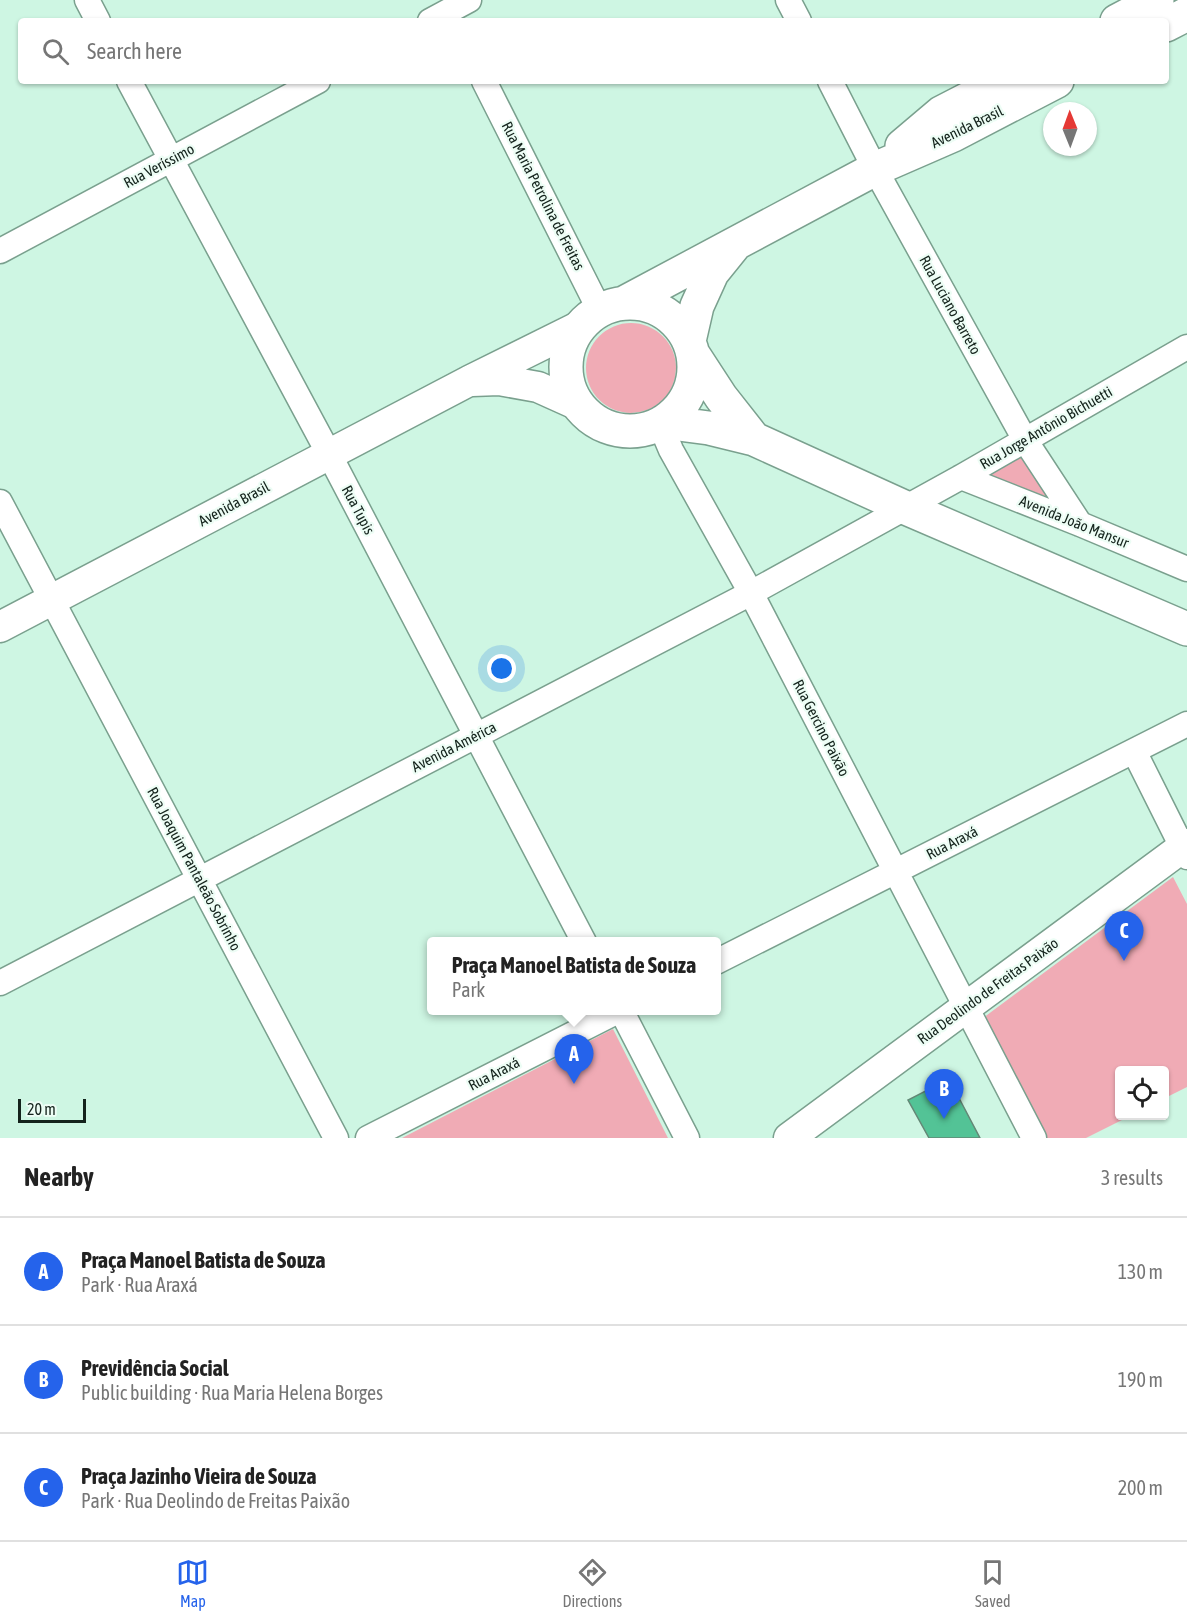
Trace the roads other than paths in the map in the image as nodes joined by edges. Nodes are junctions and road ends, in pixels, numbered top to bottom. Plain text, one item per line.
1 (87, 0) edge
2 (788, 0) edge
3 (1146, 12) edge
4 (1187, 14) edge
5 (96, 18) edge
6 (797, 18) edge
7 (131, 84) edge
8 (312, 84) edge
9 (486, 84) edge
10 (832, 84) edge
11 (997, 84) edge
12 (1051, 84) edge
13 (171, 160) junction
14 (875, 169) junction
15 (738, 241) junction
16 (0, 251) edge
17 (601, 313) junction
18 (1187, 347) edge
19 (691, 348) junction
20 (469, 381) junction
21 (578, 405) junction
22 (659, 432) junction
23 (754, 439) junction
24 (1024, 440) junction
25 (329, 454) junction
26 (961, 477) junction
27 (0, 502) edge
28 (906, 508) junction
29 (1080, 524) junction
30 (1186, 567) edge
31 (751, 593) junction
32 (52, 599) junction
33 (0, 627) edge
34 (1187, 629) edge
35 (1187, 724) edge
36 (476, 735) junction
37 (1134, 751) junction
38 (1185, 850) edge
39 (895, 871) junction
40 (199, 879) junction
41 (581, 937) edge
42 (721, 960) edge
43 (0, 982) edge
44 (966, 1007) junction
45 (612, 1015) edge
46 (622, 1015) edge
47 (336, 1138) edge
48 (368, 1138) edge
49 (687, 1138) edge
50 (789, 1138) edge
51 (1034, 1138) edge

1 - 5 street
2 - 6 street
3 - 4 main road
7 - 13 street, Rua Tupis
8 - 13 street, Rua Veríssimo
9 - 17 street, Rua Maria Petrolina de Freitas
10 - 14 street, Rua Luciano Barreto
11 - 14 main road, Avenida Brasil
12 - 14 main road, Avenida Brasil
13 - 16 street, Rua Veríssimo
13 - 25 street, Rua Tupis
14 - 15 main road, Avenida Brasil
14 - 24 street, Rua Luciano Barreto
15 - 17 main road, Avenida Brasil
15 - 19 main road, Avenida Brasil
17 - 19 main road
17 - 20 street, Avenida Brasil
17 - 21 main road
18 - 24 street, Rua Jorge Antônio Bichuetti
19 - 22 main road
19 - 23 main road
20 - 21 street, Avenida Brasil
20 - 25 street, Avenida Brasil
21 - 22 main road
22 - 23 main road
22 - 31 street, Rua Gercino Paixão
23 - 28 main road
24 - 26 street, Rua Jorge Antônio Bichuetti
24 - 29 street, Rua Luciano Barreto
25 - 32 street, Avenida Brasil
25 - 36 street, Rua Tupis
26 - 28 street, Rua Jorge Antônio Bichuetti
26 - 29 street, Avenida João Mansur
27 - 32 street, Rua Joaquim Pantaleão Sobrinho
28 - 31 street, Avenida América
28 - 34 main road
29 - 30 street, Avenida João Mansur
31 - 36 street, Avenida América
31 - 39 street, Rua Gercino Paixão
32 - 33 street, Avenida Brasil
32 - 40 street, Rua Joaquim Pantaleão Sobrinho
35 - 37 street, Rua Araxá
36 - 40 street, Avenida América
36 - 41 street, Rua Tupis
37 - 38 street
37 - 39 street, Rua Araxá
38 - 44 street, Rua Deolindo de Freitas Paixão
39 - 42 street, Rua Araxá
39 - 44 street, Rua Gercino Paixão
40 - 43 street, Avenida América
40 - 47 street, Rua Joaquim Pantaleão Sobrinho
44 - 50 street, Rua Deolindo de Freitas Paixão
44 - 51 street, Rua Gercino Paixão
45 - 48 street, Rua Araxá
46 - 49 street

